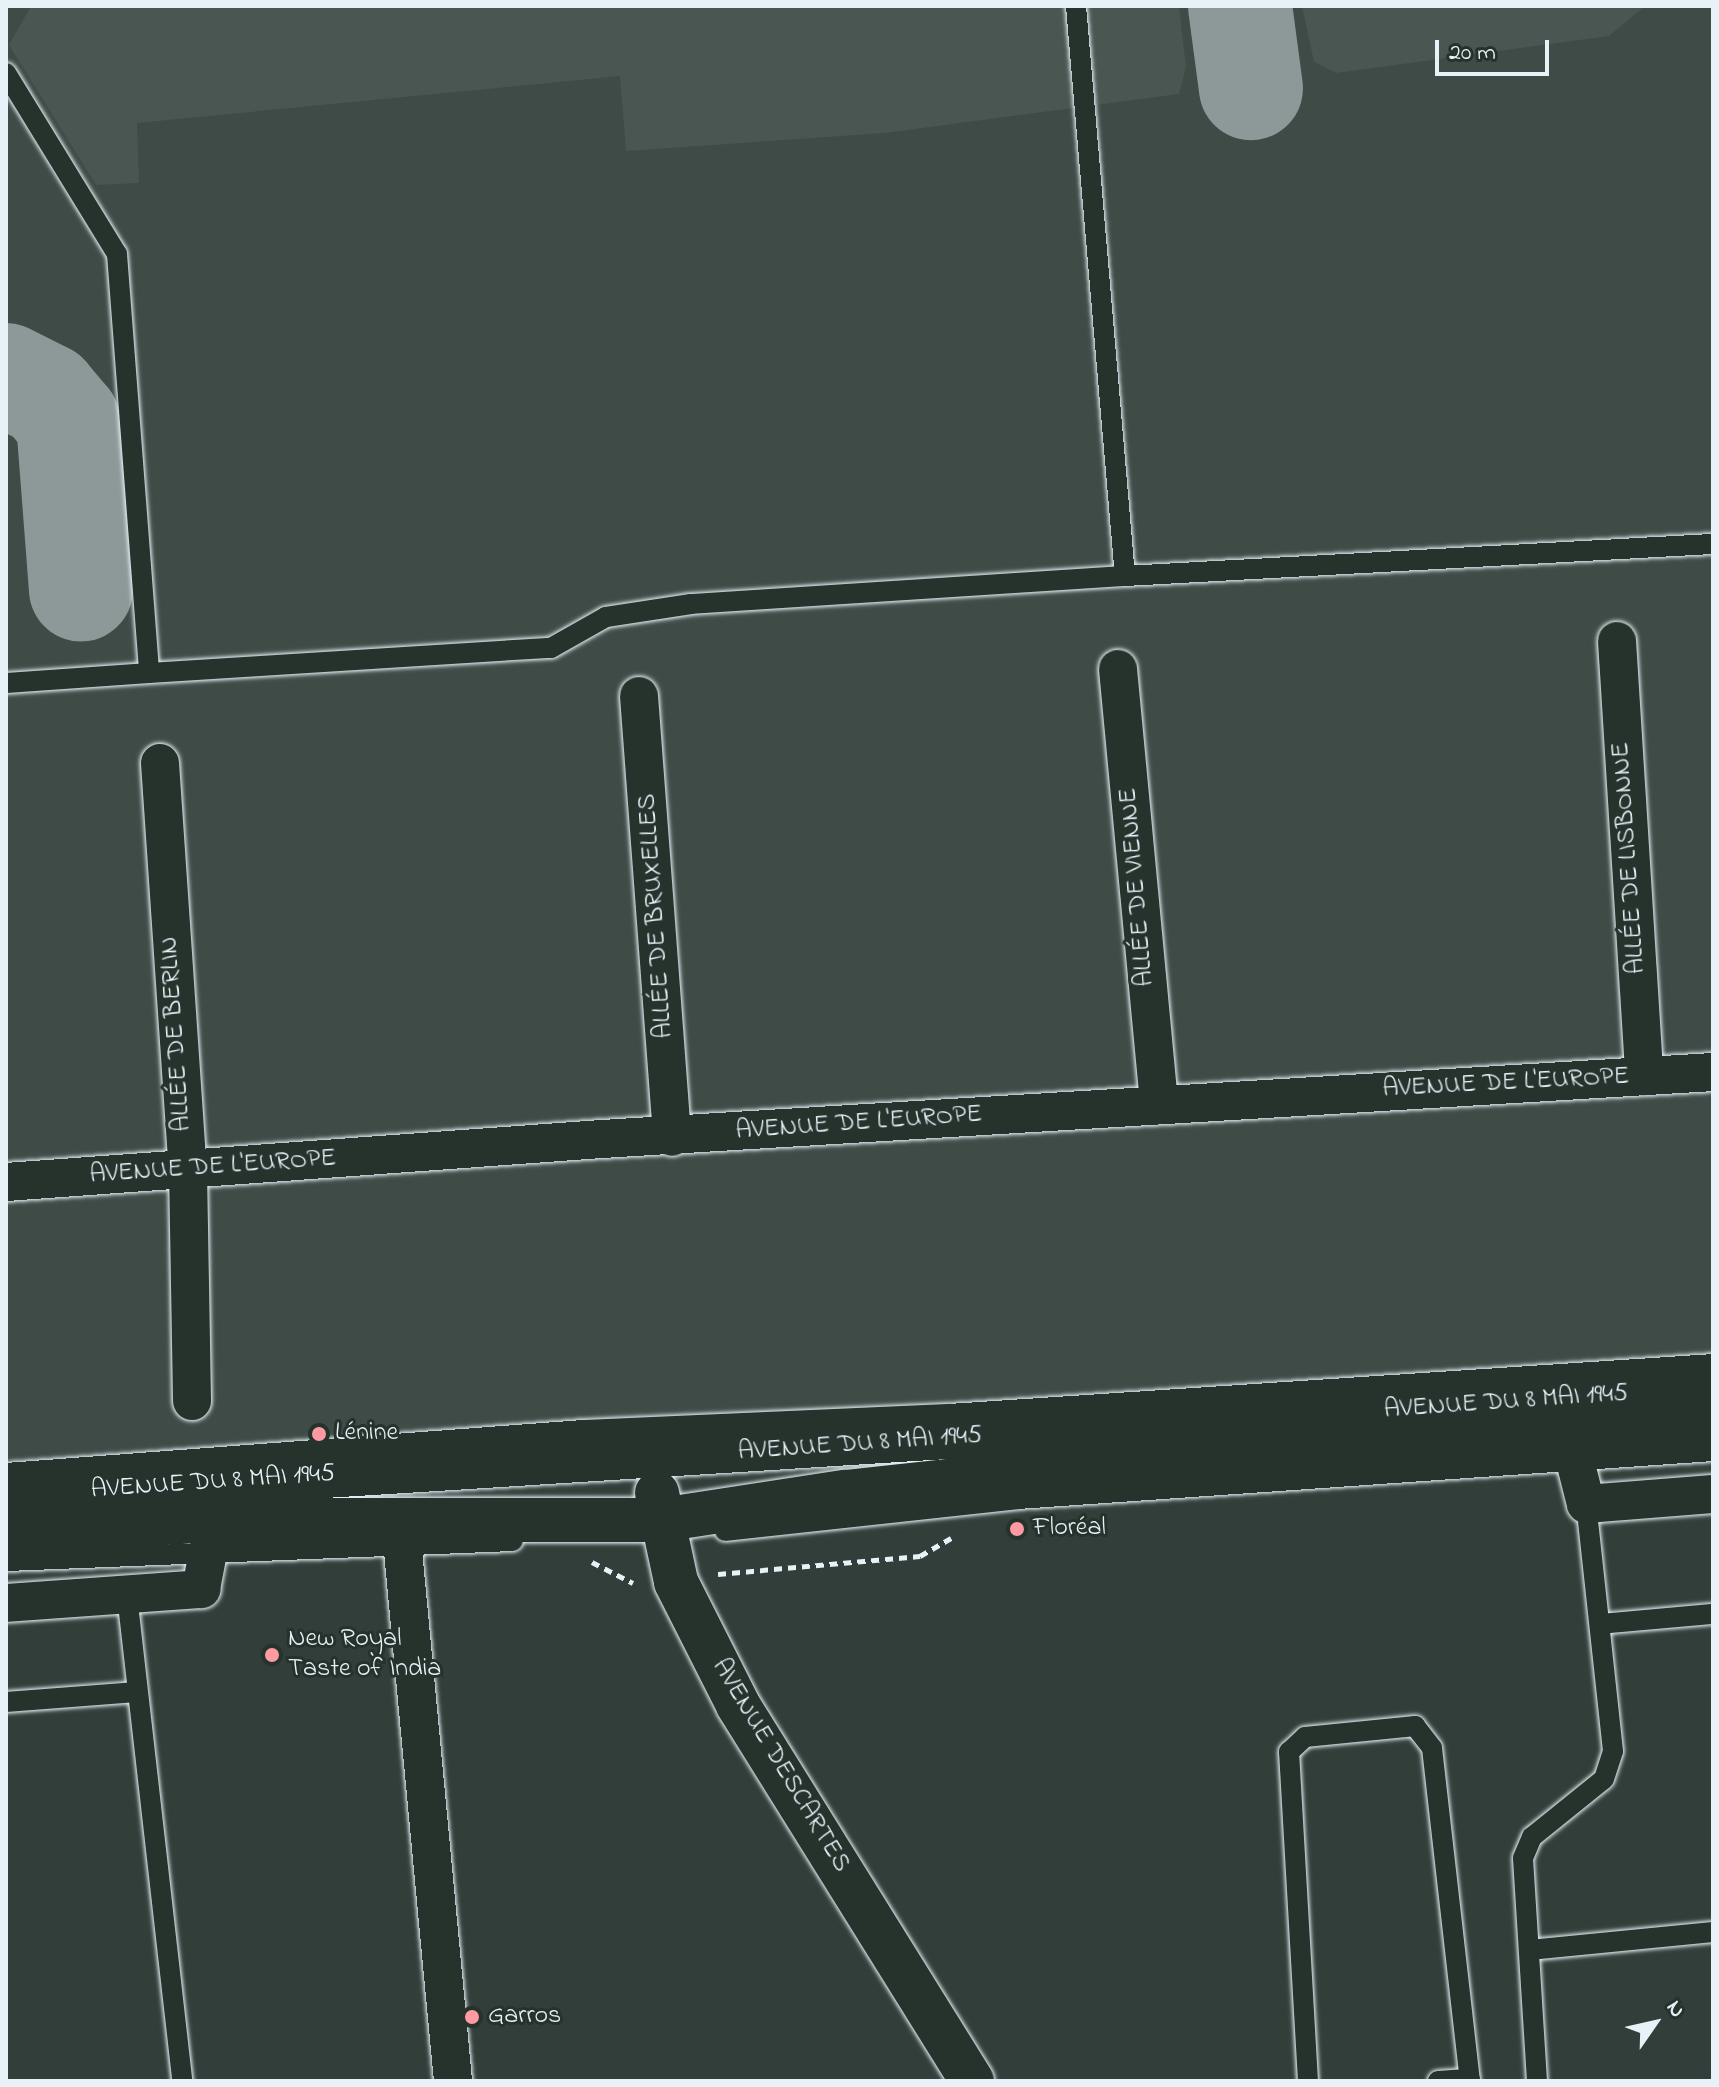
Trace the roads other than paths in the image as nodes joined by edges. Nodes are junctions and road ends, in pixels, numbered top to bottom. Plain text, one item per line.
1 (1076, 6) edge
2 (6, 73) edge
3 (1713, 544) edge
4 (1125, 576) junction
5 (1617, 641) dead end
6 (1118, 669) dead end
7 (149, 673) junction
8 (6, 683) edge
9 (639, 696) dead end
10 (160, 763) dead end
11 (1713, 1072) edge
12 (1644, 1076) junction
13 (1159, 1105) junction
14 (672, 1137) junction
15 (188, 1170) junction
16 (6, 1182) edge
17 (1713, 1364) edge
18 (1713, 1389) edge
19 (192, 1401) dead end
20 (1713, 1422) edge
21 (649, 1443) junction
22 (1571, 1447) junction
23 (1713, 1451) edge
24 (6, 1473) edge
25 (1713, 1494) edge
26 (6, 1496) edge
27 (1586, 1504) junction
28 (663, 1528) junction
29 (401, 1532) junction
30 (6, 1534) edge
31 (211, 1535) junction
32 (6, 1561) edge
33 (127, 1595) junction
34 (6, 1603) edge
35 (1713, 1614) edge
36 (1600, 1624) junction
37 (137, 1692) junction
38 (6, 1702) edge
39 (1713, 1932) edge
40 (1529, 1950) junction
41 (1470, 2080) edge
42 (182, 2081) edge
43 (453, 2081) edge
44 (972, 2081) edge
45 (1308, 2081) edge
46 (1438, 2081) edge
47 (1537, 2081) edge

1 - 4 lane
2 - 7 lane
3 - 4 lane
4 - 7 lane
5 - 12 street, ALLÉE DE LISBONNE
6 - 13 street, ALLÉE DE VIENNE
7 - 8 lane
9 - 14 street, ALLÉE DE BRUXELLES
10 - 15 street, ALLÉE DE BERLIN
11 - 12 street, AVENUE DE L'EUROPE
12 - 13 street, AVENUE DE L'EUROPE
13 - 14 street, AVENUE DE L'EUROPE
14 - 15 street, AVENUE DE L'EUROPE
15 - 16 street, AVENUE DE L'EUROPE
15 - 19 street, ALLÉE DE BERLIN
17 - 21 lane
18 - 21 main road, AVENUE DU 8 MAI 1945
20 - 22 main road, AVENUE DU 8 MAI 1945
21 - 24 lane
21 - 26 main road, AVENUE DU 8 MAI 1945
21 - 28 main road, AVENUE DESCARTES
22 - 23 lane
22 - 27 street
22 - 28 main road, AVENUE DU 8 MAI 1945
25 - 27 street
27 - 36 lane
28 - 29 main road, AVENUE DU 8 MAI 1945
28 - 44 main road, AVENUE DESCARTES
29 - 31 main road, AVENUE DU 8 MAI 1945
29 - 43 street
30 - 31 main road, AVENUE DU 8 MAI 1945
31 - 32 lane
31 - 33 street
33 - 34 street
33 - 37 lane
35 - 36 lane
36 - 40 lane
37 - 38 lane
37 - 42 lane
39 - 40 lane
40 - 47 lane
41 - 45 lane
41 - 46 lane

